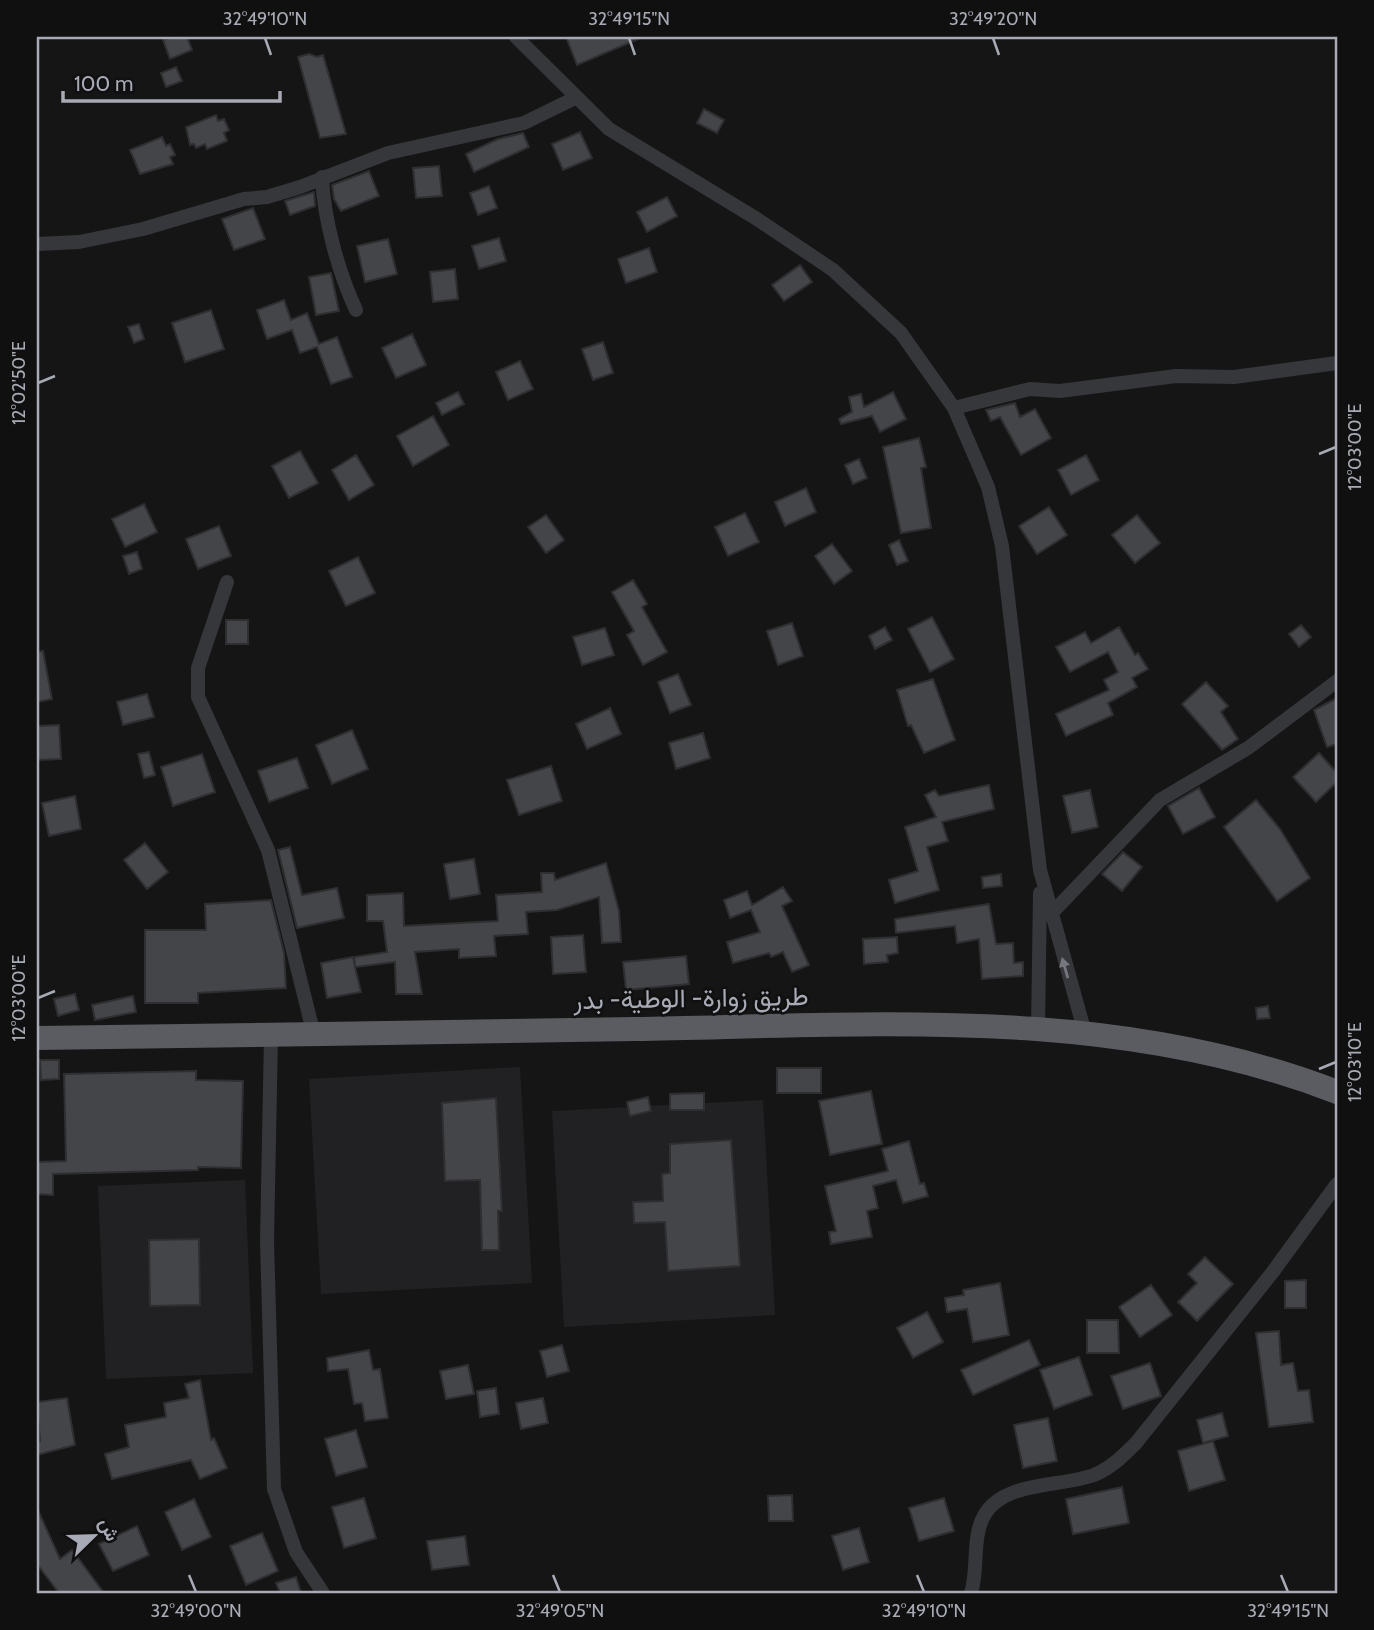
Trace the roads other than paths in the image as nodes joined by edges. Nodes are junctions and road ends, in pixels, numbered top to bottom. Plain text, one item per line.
1 (516, 37) edge
2 (575, 98) junction
3 (322, 177) junction
4 (37, 244) edge
5 (356, 310) dead end
6 (1337, 363) edge
7 (954, 408) junction
8 (227, 582) dead end
9 (1337, 681) edge
10 (1040, 870) junction
11 (1050, 915) junction
12 (1038, 1029) junction
13 (1084, 1033) junction
14 (313, 1035) junction
15 (271, 1036) junction
16 (37, 1038) edge
17 (1337, 1092) edge
18 (1337, 1185) edge
19 (323, 1593) edge
20 (971, 1593) edge

1 - 2 street
2 - 3 street
2 - 7 street
3 - 4 street
3 - 5 street
6 - 7 street
7 - 10 street
8 - 14 street
9 - 11 street
10 - 11 street
10 - 12 street
13 -> 11 street
12 - 13 highway, طريق زوارة- الوطية- بدر
12 - 14 highway, طريق زوارة- الوطية- بدر
13 - 17 highway, طريق زوارة- الوطية- بدر
14 - 15 highway, طريق زوارة- الوطية- بدر
15 - 16 highway, طريق زوارة- الوطية- بدر
15 - 19 street
18 - 20 street

